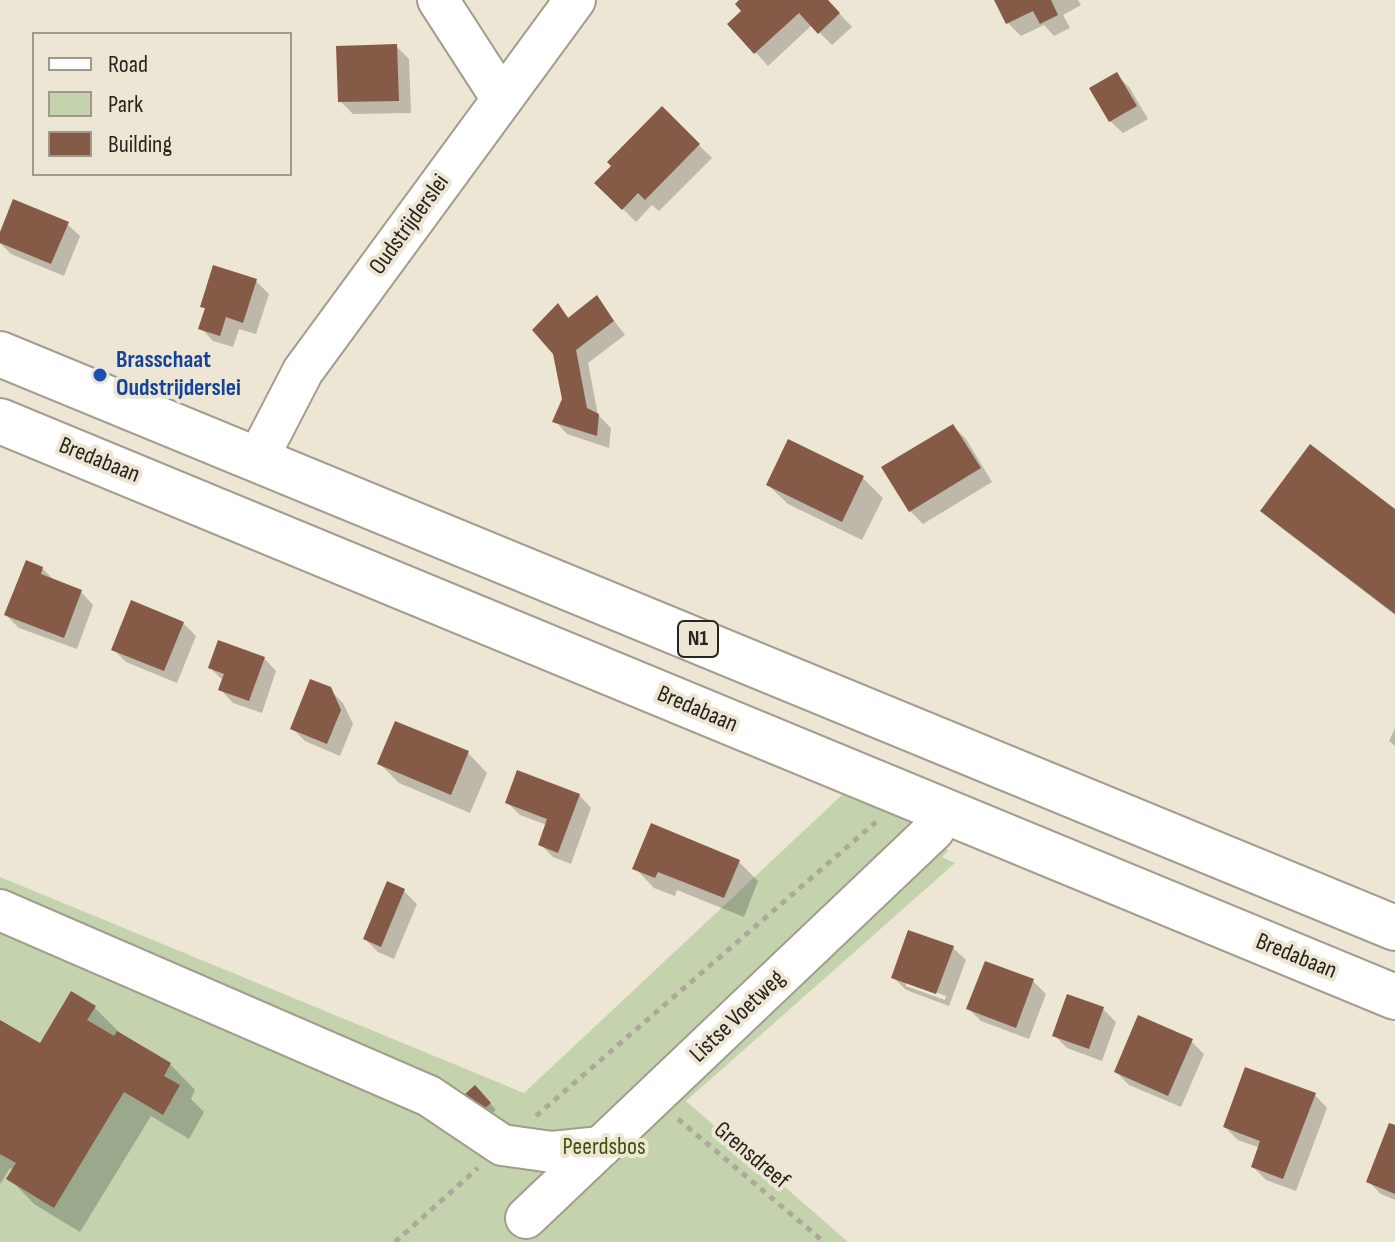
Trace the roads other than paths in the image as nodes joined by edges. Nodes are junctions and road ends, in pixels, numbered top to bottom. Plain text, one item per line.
1 (438, 0) edge
2 (575, 0) edge
3 (502, 99) junction
4 (0, 354) edge
5 (0, 421) edge
6 (258, 458) junction
7 (925, 804) junction
8 (0, 910) edge
9 (1395, 928) edge
10 (1395, 997) edge
11 (601, 1147) junction
12 (526, 1218) dead end

1 - 3 street
2 - 3 street, Oudstrijderslei
3 - 6 street, Oudstrijderslei
4 - 6 main road, N1
5 - 7 main road, Bredabaan
6 - 9 main road, N1
7 - 10 main road, Bredabaan
7 - 11 street, Listse Voetweg
8 - 11 street
11 - 12 street, Listse Voetweg

